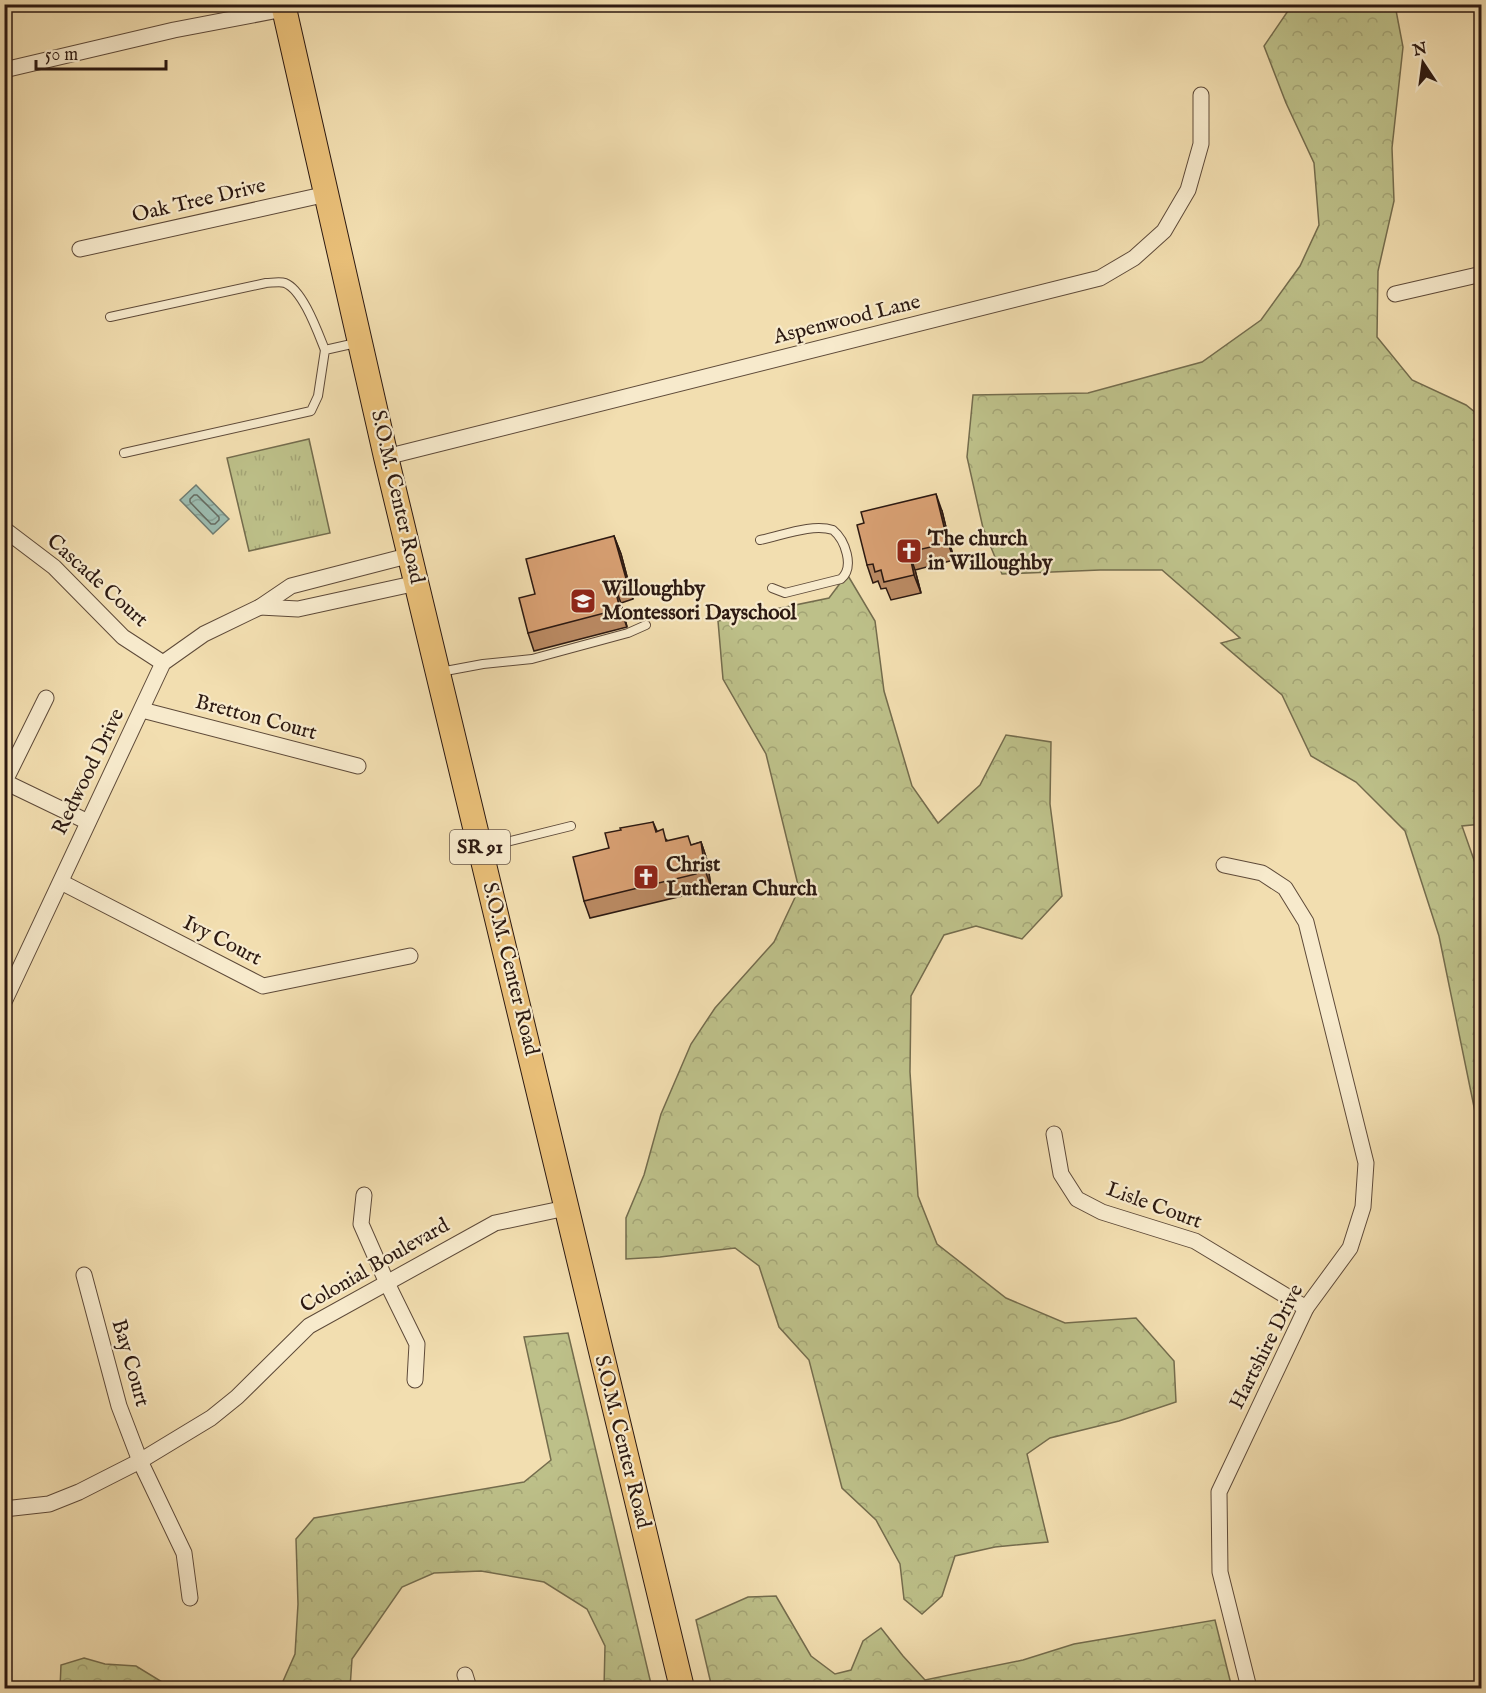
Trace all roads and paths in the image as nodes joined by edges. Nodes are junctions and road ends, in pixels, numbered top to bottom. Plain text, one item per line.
1 (283, 7) edge
2 (4, 70) edge
3 (1201, 95) dead end
4 (327, 194) junction
5 (80, 249) dead end
6 (1482, 274) edge
7 (1395, 294) dead end
8 (110, 318) dead end
9 (360, 342) junction
10 (325, 350) junction
11 (124, 453) dead end
12 (386, 457) junction
13 (4, 529) edge
14 (760, 540) dead end
15 (411, 555) junction
16 (417, 583) junction
17 (772, 588) dead end
18 (260, 607) junction
19 (646, 626) dead end
20 (163, 663) junction
21 (439, 673) junction
22 (46, 699) dead end
23 (142, 710) junction
24 (358, 766) dead end
25 (4, 782) edge
26 (88, 822) junction
27 (571, 826) dead end
28 (481, 848) junction
29 (1224, 866) dead end
30 (61, 882) junction
31 (410, 956) dead end
32 (4, 1002) edge
33 (1054, 1134) dead end
34 (364, 1195) dead end
35 (566, 1208) junction
36 (84, 1275) dead end
37 (387, 1283) junction
38 (1306, 1308) junction
39 (415, 1380) dead end
40 (140, 1461) junction
41 (4, 1509) edge
42 (190, 1598) dead end
43 (682, 1689) edge
44 (1249, 1689) edge

1 - 2 street
1 - 4 main road, S.O.M. Center Road / SR 91
3 - 12 street, Aspenwood Lane
4 - 5 street, Oak Tree Drive
4 - 9 main road, S.O.M. Center Road / SR 91
6 - 7 street
8 - 10 lane
9 - 10 lane
9 - 12 main road, S.O.M. Center Road / SR 91
10 - 11 lane
12 - 15 main road, S.O.M. Center Road / SR 91
13 - 20 street, Cascade Court
14 - 17 lane
15 - 16 main road, S.O.M. Center Road / SR 91
15 - 18 street
16 - 18 street
16 - 21 main road, S.O.M. Center Road / SR 91
18 - 20 street
19 - 21 lane
20 - 23 street, Redwood Drive
21 - 28 main road, S.O.M. Center Road / SR 91
22 - 25 street
23 - 24 street, Bretton Court
23 - 26 street, Redwood Drive
25 - 26 street
26 - 30 street, Redwood Drive
27 - 28 lane
28 - 35 main road, S.O.M. Center Road / SR 91
29 - 38 street, Hartshire Drive
30 - 31 street, Ivy Court
30 - 32 street, Redwood Drive
33 - 38 street, Lisle Court
34 - 37 street
35 - 37 street, Colonial Boulevard
35 - 43 main road, S.O.M. Center Road / SR 91
36 - 40 street, Bay Court
37 - 39 street
37 - 40 street, Colonial Boulevard
38 - 44 street, Hartshire Drive
40 - 41 street, Colonial Boulevard
40 - 42 street, Bay Court

